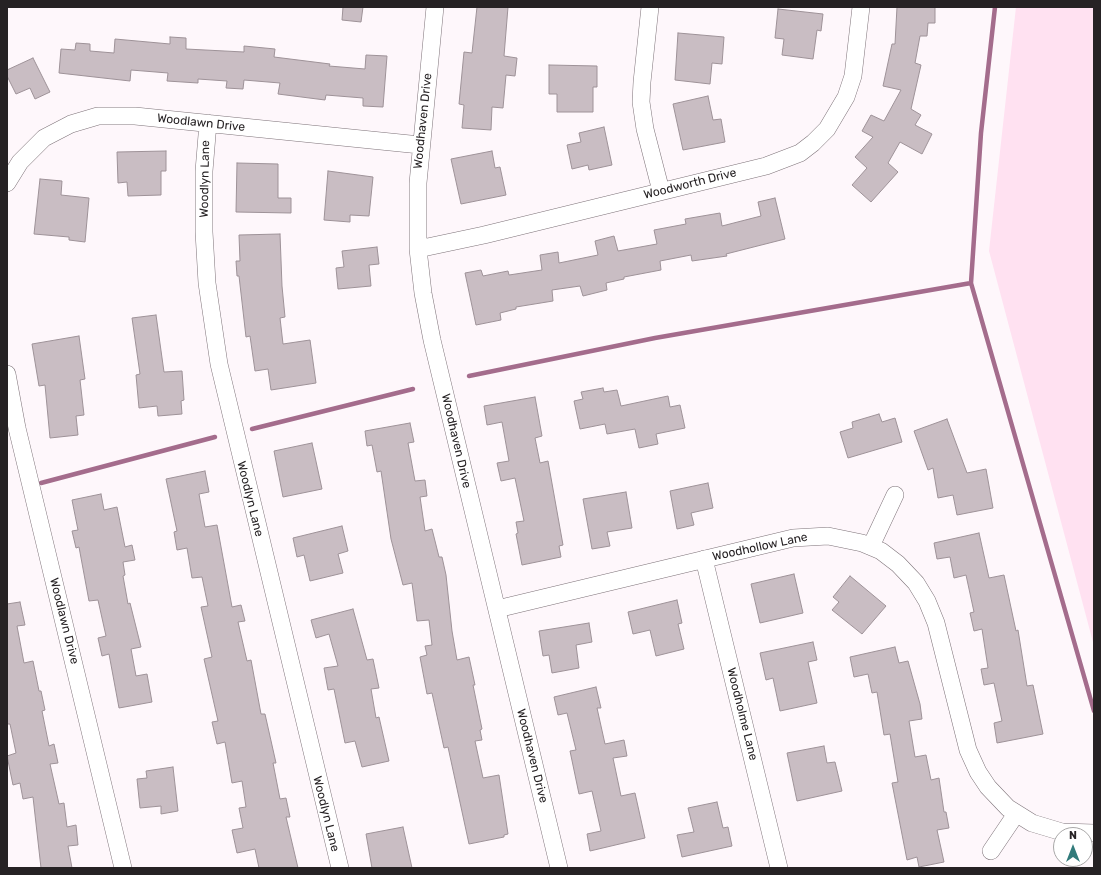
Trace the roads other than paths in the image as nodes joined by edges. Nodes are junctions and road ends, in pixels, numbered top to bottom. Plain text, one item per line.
1 (435, 7) edge
2 (650, 7) edge
3 (861, 7) edge
4 (208, 123) junction
5 (420, 145) junction
6 (7, 183) edge
7 (661, 191) junction
8 (418, 249) junction
9 (7, 374) edge
10 (894, 495) dead end
11 (871, 546) junction
12 (704, 559) junction
13 (497, 609) junction
14 (1016, 814) junction
15 (1094, 833) edge
16 (991, 851) dead end
17 (123, 868) edge
18 (340, 868) edge
19 (559, 868) edge
20 (779, 868) edge

1 - 5 street, Woodhaven Drive
2 - 7 street
3 - 7 street, Woodworth Drive
4 - 5 street, Woodlawn Drive
4 - 6 street, Woodlawn Drive
4 - 18 street, Woodlyn Lane
5 - 8 street, Woodhaven Drive
7 - 8 street, Woodworth Drive
8 - 13 street, Woodhaven Drive
9 - 17 street, Woodlawn Drive
10 - 11 street
11 - 12 street, Woodhollow Lane
11 - 14 street, Woodhollow Lane
12 - 13 street, Woodhollow Lane
12 - 20 street, Woodholme Lane
13 - 19 street, Woodhaven Drive
14 - 15 street, Woodhollow Lane
14 - 16 street

